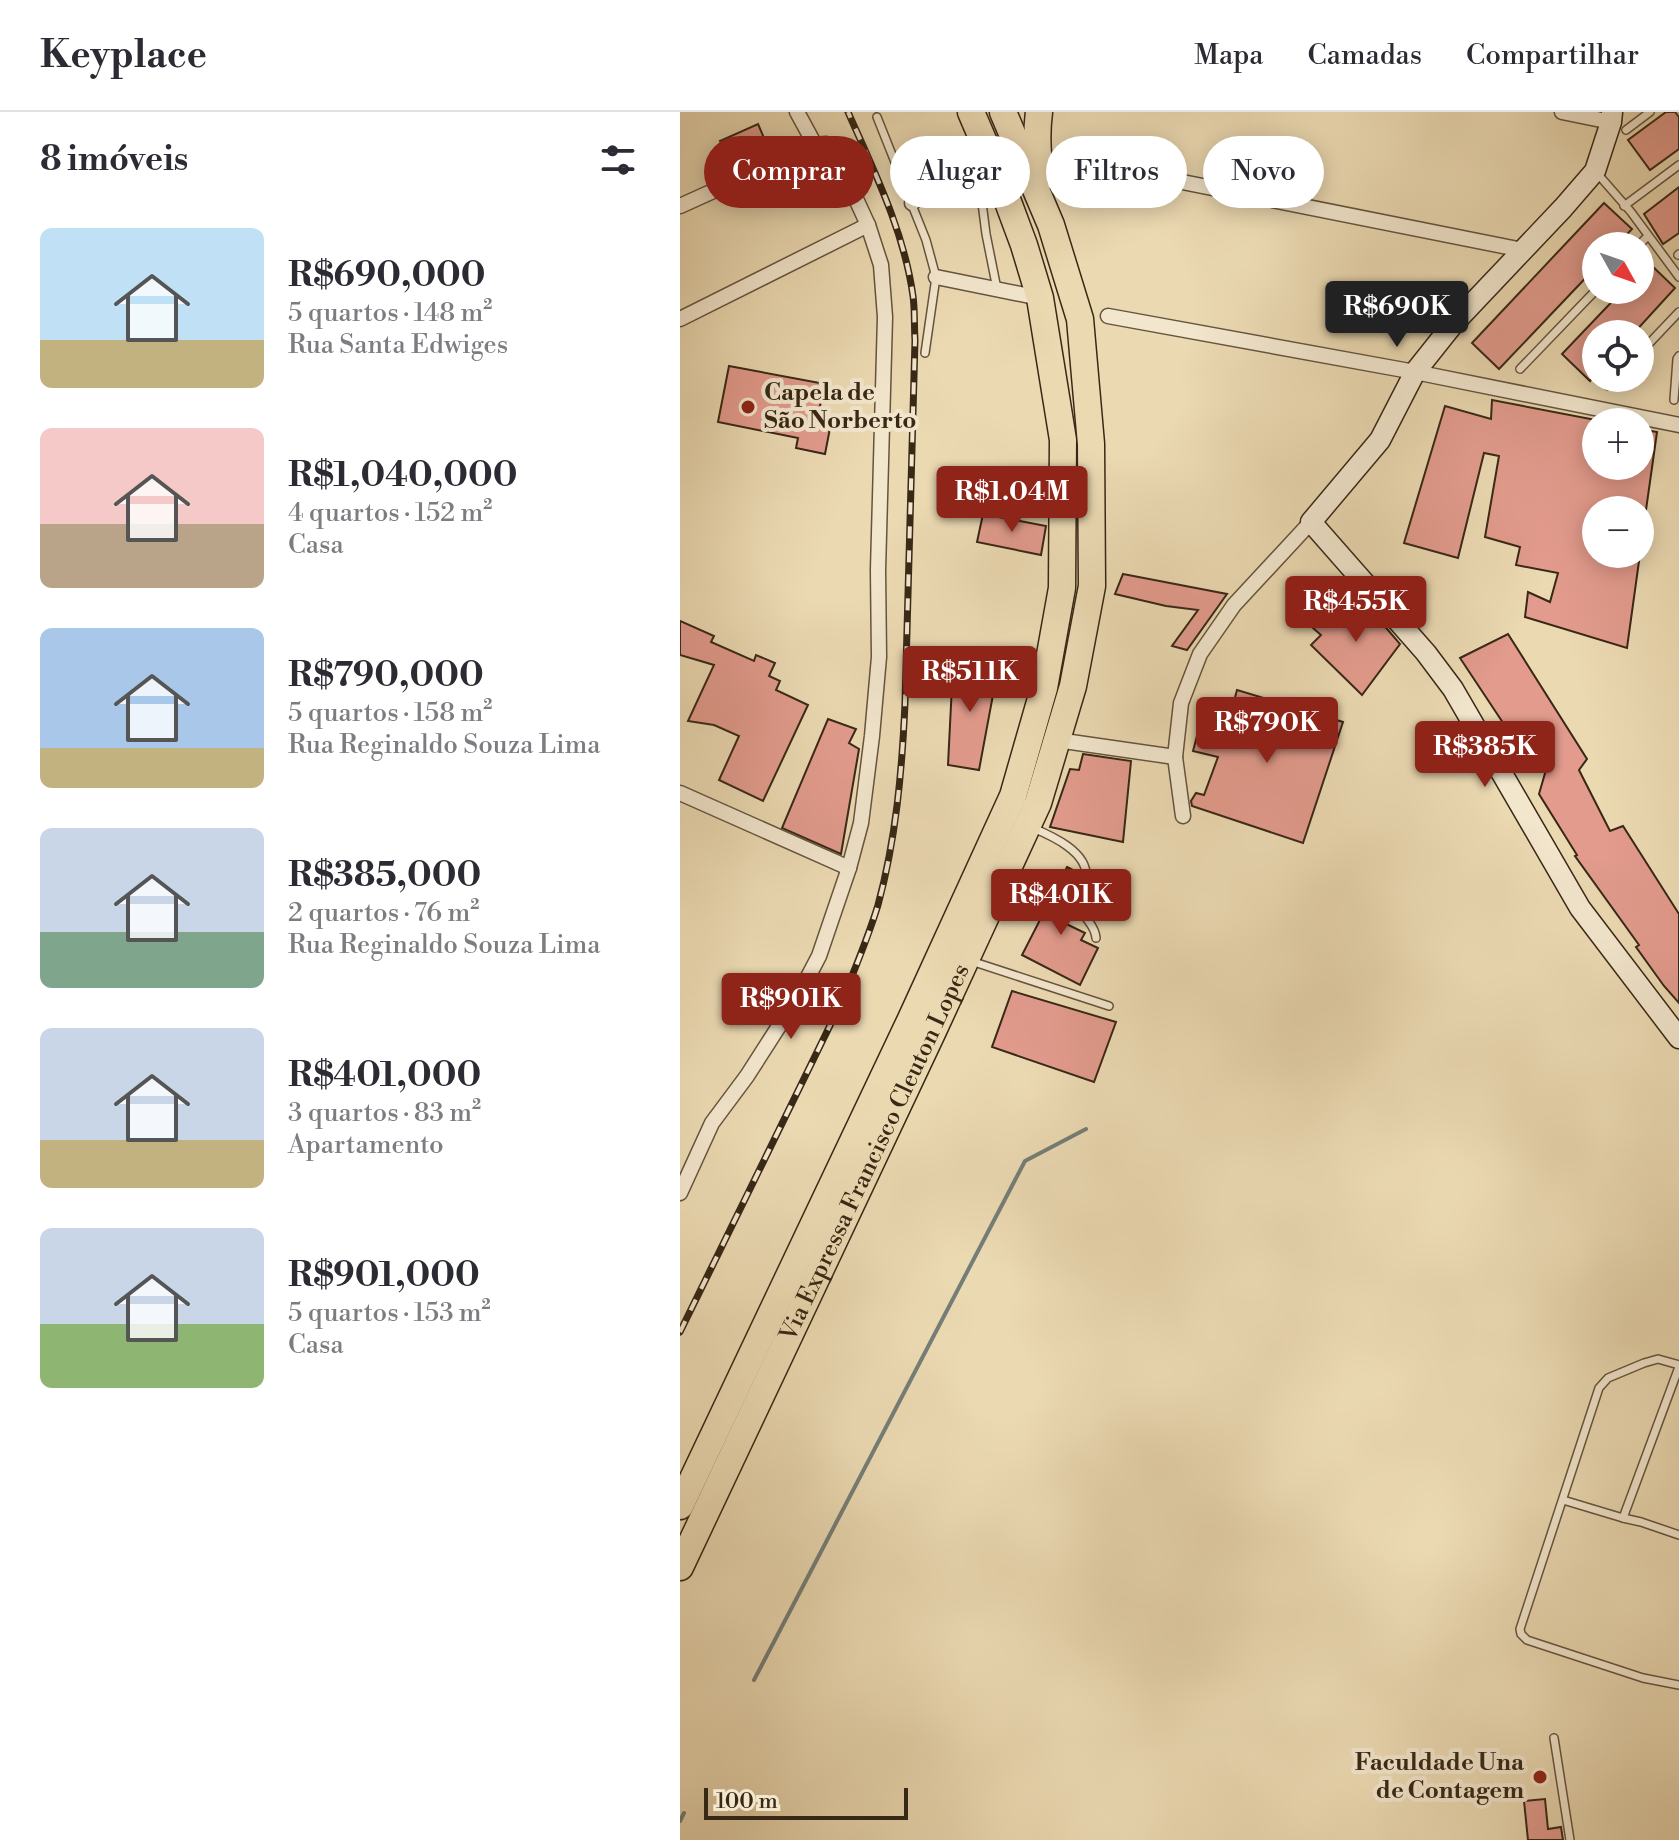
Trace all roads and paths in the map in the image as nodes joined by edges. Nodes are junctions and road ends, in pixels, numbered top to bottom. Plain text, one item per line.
1 (797, 112) edge
2 (971, 112) edge
3 (1039, 112) edge
4 (1562, 112) edge
5 (1650, 112) edge
6 (877, 117) dead end
7 (1007, 120) edge
8 (1617, 121) edge
9 (810, 136) edge
10 (981, 136) edge
11 (890, 149) edge
12 (1037, 159) junction
13 (1046, 160) edge
14 (1679, 165) edge
15 (1595, 171) junction
16 (1187, 183) edge
17 (704, 195) edge
18 (680, 206) edge
19 (1624, 206) junction
20 (860, 208) edge
21 (914, 208) edge
22 (983, 208) edge
23 (1010, 208) edge
24 (868, 225) junction
25 (1051, 225) junction
26 (1645, 232) edge
27 (1654, 244) edge
28 (1523, 250) junction
29 (936, 277) junction
30 (1679, 277) edge
31 (997, 289) junction
32 (1040, 298) junction
33 (1583, 304) edge
34 (1679, 312) edge
35 (1108, 316) dead end
36 (680, 319) edge
37 (1654, 338) edge
38 (925, 353) dead end
39 (1679, 356) edge
40 (1520, 369) dead end
41 (1415, 372) junction
42 (1674, 400) dead end
43 (1679, 425) edge
44 (1311, 522) junction
45 (1057, 740) junction
46 (1175, 757) junction
47 (680, 793) edge
48 (1183, 816) dead end
49 (1027, 826) junction
50 (849, 868) junction
51 (1096, 938) dead end
52 (966, 959) junction
53 (1109, 1006) dead end
54 (1679, 1038) edge
55 (680, 1193) edge
56 (1679, 1366) edge
57 (1563, 1500) junction
58 (680, 1506) edge
59 (1623, 1518) junction
60 (1679, 1535) edge
61 (680, 1567) edge
62 (1679, 1685) edge
63 (1554, 1738) dead end
64 (1570, 1840) edge

1 - 9 street
2 - 10 highway, Via Expressa Francisco Cleuton Lopes
3 - 12 highway
4 - 8 street
5 - 8 lane
6 - 11 lane
7 - 25 highway, Via Expressa Francisco Cleuton Lopes
8 - 15 street
12 - 13 path
12 - 25 highway
14 - 19 lane
15 - 19 lane
15 - 28 street
16 - 28 street
17 - 18 street
19 - 26 lane
20 - 24 street
21 - 29 lane
22 - 31 lane
23 - 32 highway, Via Expressa Francisco Cleuton Lopes
24 - 36 street
24 - 50 street
25 - 45 highway, Via Expressa Francisco Cleuton Lopes
27 - 30 lane
28 - 41 street
29 - 31 street
29 - 38 lane
31 - 32 street
32 - 58 highway, Via Expressa Francisco Cleuton Lopes
33 - 40 lane
34 - 37 lane
35 - 41 street
39 - 42 lane
41 - 43 street
41 - 44 street
44 - 46 street
44 - 54 street
45 - 46 street
45 - 49 highway, Via Expressa Francisco Cleuton Lopes
46 - 48 street
47 - 50 street
49 - 51 lane
49 - 52 highway, Via Expressa Francisco Cleuton Lopes
50 - 55 street
52 - 53 lane
52 - 61 highway, Via Expressa Francisco Cleuton Lopes
56 - 57 lane
56 - 59 lane
57 - 59 lane
57 - 62 lane
59 - 60 lane
63 - 64 lane

